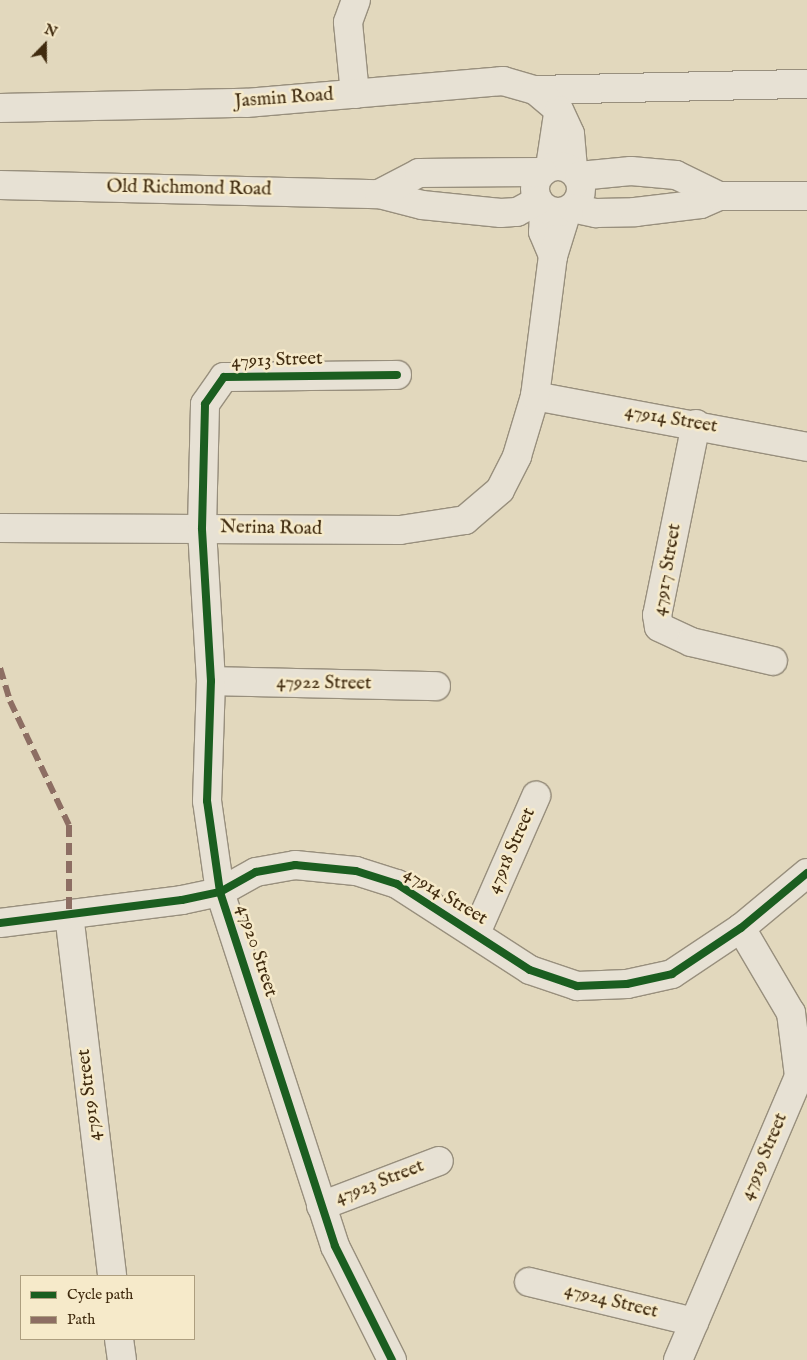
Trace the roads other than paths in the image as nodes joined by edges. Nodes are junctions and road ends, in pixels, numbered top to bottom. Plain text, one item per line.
1 (356, 0) edge
2 (807, 84) edge
3 (535, 90) junction
4 (355, 94) junction
5 (0, 108) edge
6 (562, 172) junction
7 (0, 185) edge
8 (379, 194) junction
9 (719, 196) junction
10 (807, 196) edge
11 (555, 207) junction
12 (396, 374) dead end
13 (534, 396) junction
14 (696, 424) junction
15 (807, 446) edge
16 (0, 528) edge
17 (202, 528) junction
18 (774, 661) dead end
19 (212, 681) junction
20 (436, 686) dead end
21 (536, 796) dead end
22 (807, 873) edge
23 (220, 892) junction
24 (69, 914) junction
25 (0, 923) edge
26 (741, 928) junction
27 (476, 933) junction
28 (439, 1161) dead end
29 (321, 1206) junction
30 (112, 1275) edge
31 (529, 1282) dead end
32 (694, 1322) junction
33 (119, 1340) edge
34 (122, 1360) edge
35 (392, 1360) edge
36 (678, 1360) edge

1 - 4 street
2 - 3 street
3 - 4 street, Jasmin Road
3 - 6 street, Jasmin Road
4 - 5 street, Jasmin Road
6 - 8 street, Old Richmond Road
6 - 9 street, Old Richmond Road
6 - 11 street
6 - 11 street
7 - 8 street, Old Richmond Road
8 - 11 street, Old Richmond Road
9 - 10 street, Old Richmond Road
9 - 11 street, Old Richmond Road
11 - 13 street
12 - 17 street, 47913 Street
13 - 14 street, 47914 Street
13 - 17 street, Nerina Road
14 - 15 street, 47914 Street
14 - 18 street, 47917 Street
16 - 17 street, Nerina Road
17 - 19 street, 47920 Street
19 - 20 street, 47922 Street
19 - 23 street, 47920 Street
21 - 27 street, 47918 Street
22 - 26 street, 47914 Street
23 - 24 street, 47914 Street
23 - 27 street, 47914 Street
23 - 29 street, 47920 Street
24 - 25 street, 47914 Street
24 - 30 street, 47919 Street
26 - 27 street, 47914 Street
26 - 32 street, 47919 Street
28 - 29 street, 47923 Street
29 - 35 street, 47920 Street
31 - 32 street, 47924 Street
32 - 36 street, 47919 Street
33 - 34 street

